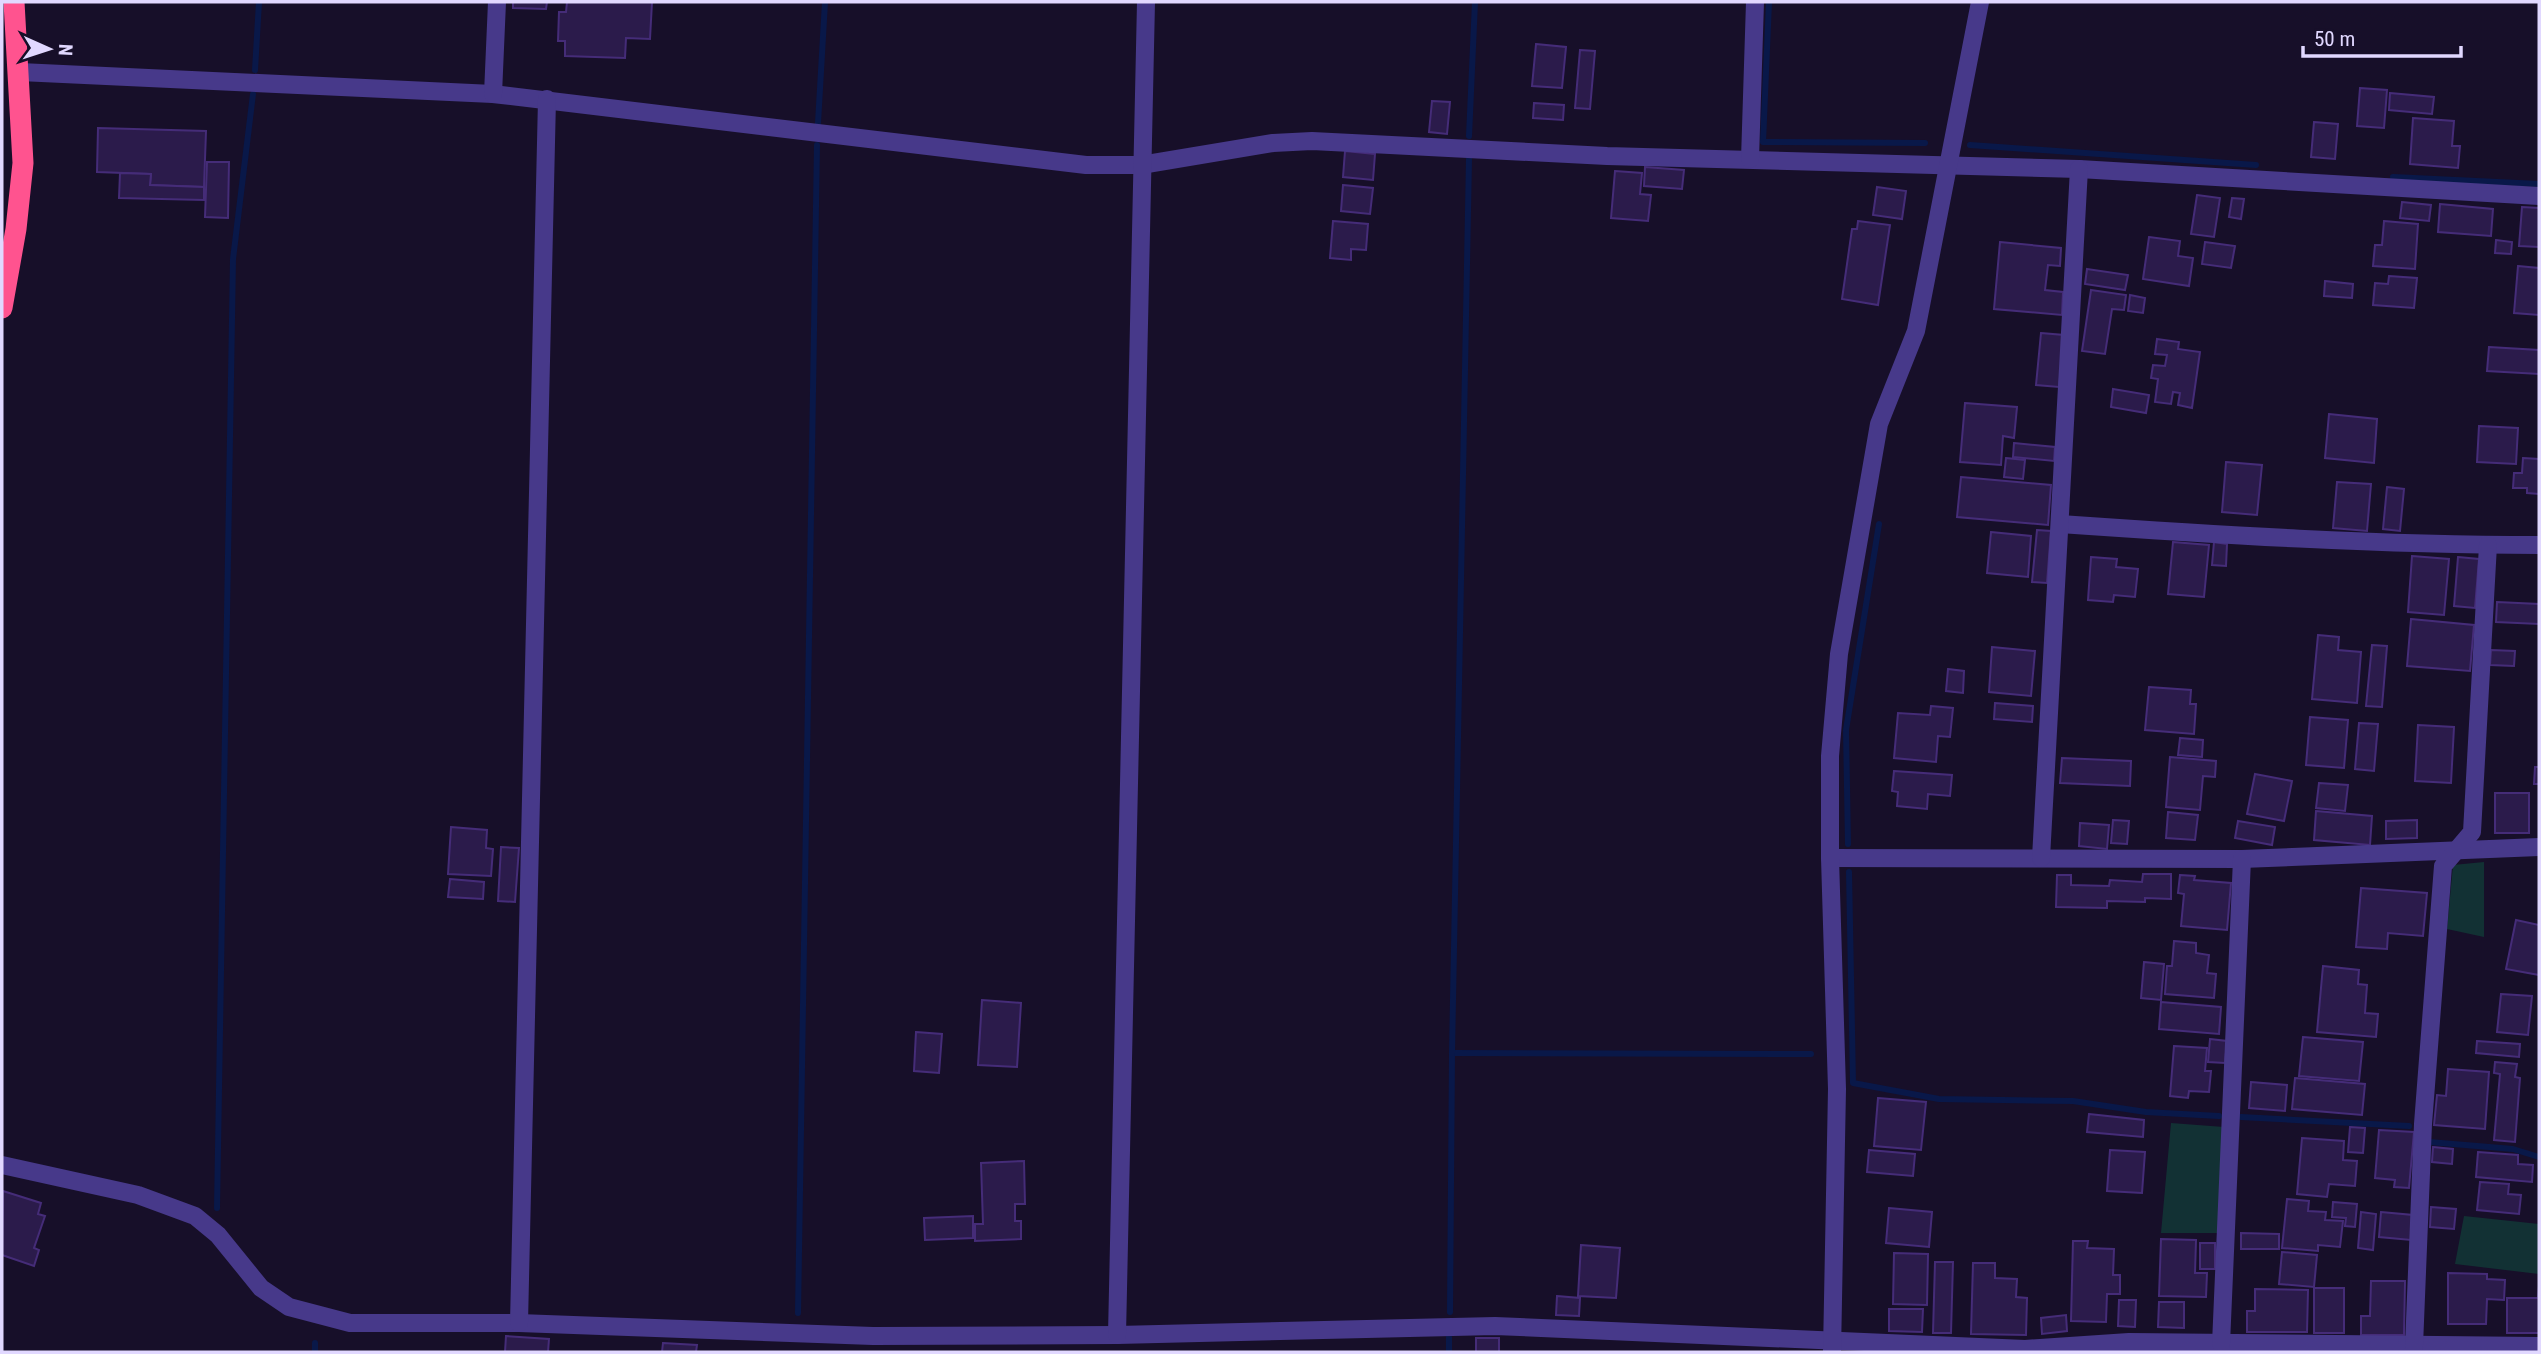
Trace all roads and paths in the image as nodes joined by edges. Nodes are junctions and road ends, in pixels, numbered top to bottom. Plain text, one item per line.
1 (14, 2) edge
2 (497, 2) edge
3 (1146, 2) edge
4 (1755, 2) edge
5 (1979, 2) edge
6 (20, 72) junction
7 (493, 94) junction
8 (547, 99) junction
9 (1750, 159) junction
10 (1950, 164) junction
11 (1141, 165) junction
12 (2079, 169) junction
13 (2539, 196) edge
14 (2, 308) edge
15 (2060, 524) junction
16 (2488, 545) junction
17 (2539, 545) edge
18 (2539, 847) edge
19 (2456, 850) junction
20 (1830, 858) junction
21 (2041, 858) junction
22 (2242, 859) junction
23 (2, 1165) edge
24 (519, 1323) junction
25 (1117, 1335) junction
26 (873, 1344) edge
27 (2221, 1345) junction
28 (2414, 1346) junction
29 (2539, 1346) edge
30 (1832, 1347) edge
31 (2488, 1349) edge

1 - 6 highway
2 - 7 street
3 - 11 street
4 - 9 street
5 - 10 street
6 - 7 street
6 - 14 highway
7 - 8 street
8 - 11 street
8 - 24 street
9 - 10 street
9 - 11 street
10 - 12 street
10 - 20 street
11 - 25 street
12 - 13 street
12 - 15 street
15 - 16 street
15 - 21 street
16 - 17 street
16 - 19 street
18 - 19 street
19 - 22 street
19 - 28 street
20 - 21 street
20 - 30 street
21 - 22 street
22 - 27 street
23 - 24 street
24 - 26 street
25 - 26 street
25 - 30 street
27 - 28 street
27 - 30 street
28 - 31 street
29 - 31 street

